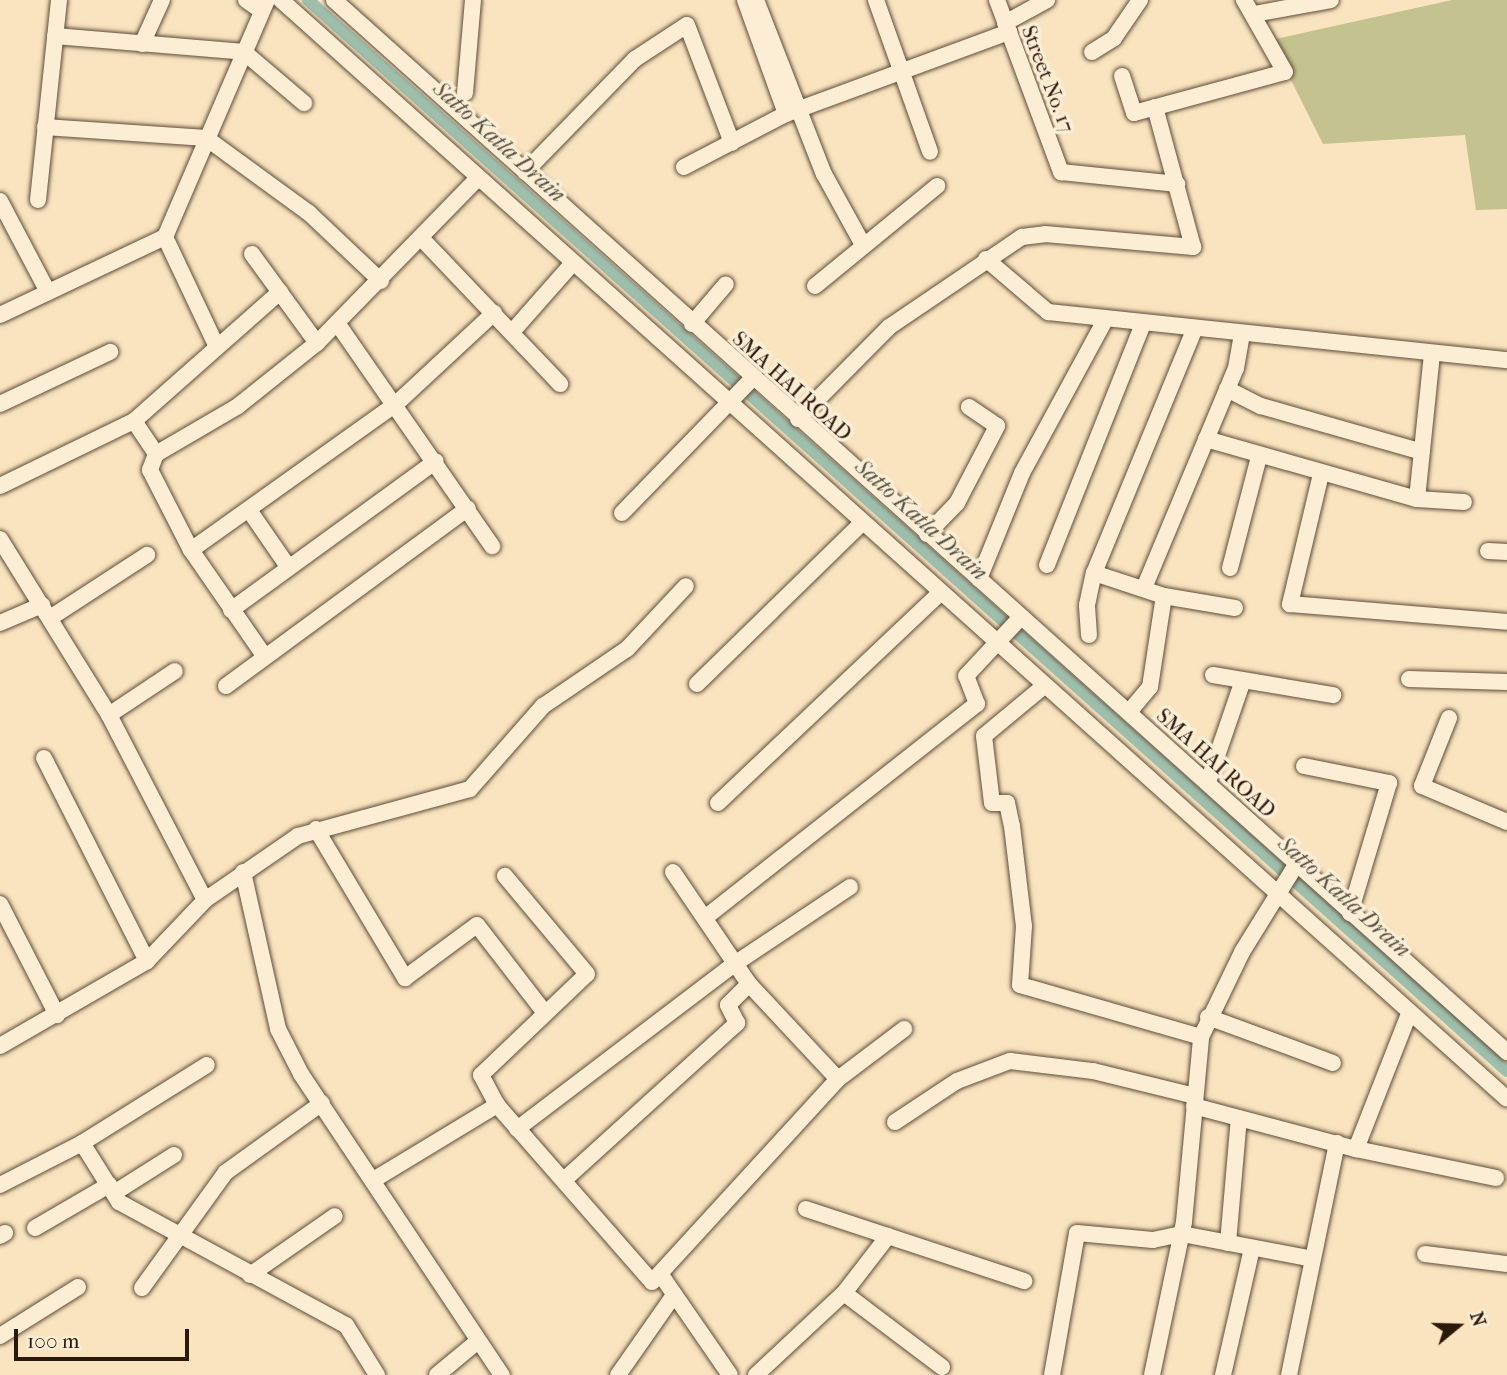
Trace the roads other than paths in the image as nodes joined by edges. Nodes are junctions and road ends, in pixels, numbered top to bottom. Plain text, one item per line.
1 (59, 0) edge
2 (162, 0) edge
3 (246, 0) edge
4 (281, 0) edge
5 (334, 0) edge
6 (473, 0) edge
7 (745, 0) edge
8 (756, 0) edge
9 (876, 0) edge
10 (997, 0) edge
11 (1047, 0) edge
12 (1244, 0) edge
13 (1331, 0) edge
14 (1132, 4) edge
15 (265, 6) edge
16 (1254, 15) junction
17 (1007, 27) junction
18 (55, 36) junction
19 (142, 44) junction
20 (244, 52) junction
21 (1092, 52) dead end
22 (902, 72) junction
23 (1122, 76) dead end
24 (465, 93) dead end
25 (303, 103) dead end
26 (1155, 107) junction
27 (791, 112) junction
28 (45, 127) junction
29 (206, 138) junction
30 (732, 143) junction
31 (930, 152) dead end
32 (684, 167) dead end
33 (524, 172) junction
34 (477, 179) junction
35 (1177, 184) junction
36 (937, 186) dead end
37 (38, 200) dead end
38 (0, 201) edge
39 (165, 237) junction
40 (423, 240) junction
41 (862, 243) junction
42 (252, 254) dead end
43 (986, 259) junction
44 (572, 264) junction
45 (380, 281) junction
46 (726, 284) dead end
47 (815, 286) dead end
48 (48, 292) junction
49 (280, 292) junction
50 (1, 312) edge
51 (494, 313) junction
52 (1105, 320) junction
53 (337, 323) junction
54 (692, 324) junction
55 (1143, 324) junction
56 (1194, 330) junction
57 (512, 332) junction
58 (1242, 335) junction
59 (317, 343) junction
60 (216, 345) junction
61 (110, 352) dead end
62 (1432, 354) junction
63 (1507, 360) edge
64 (750, 382) junction
65 (560, 384) dead end
66 (1227, 389) junction
67 (731, 402) junction
68 (0, 404) edge
69 (396, 404) junction
70 (969, 407) dead end
71 (798, 419) junction
72 (134, 421) junction
73 (1206, 439) junction
74 (1422, 452) junction
75 (156, 454) junction
76 (1259, 457) junction
77 (436, 461) junction
78 (1321, 474) junction
79 (0, 486) edge
80 (1417, 499) junction
81 (1464, 502) dead end
82 (468, 508) junction
83 (249, 510) junction
84 (622, 513) dead end
85 (861, 524) junction
86 (927, 534) junction
87 (0, 539) edge
88 (492, 546) dead end
89 (191, 550) junction
90 (1488, 551) dead end
91 (1507, 552) edge
92 (147, 555) dead end
93 (1047, 565) dead end
94 (289, 568) junction
95 (1230, 568) dead end
96 (1094, 573) junction
97 (979, 579) junction
98 (686, 586) dead end
99 (1144, 588) junction
100 (939, 594) junction
101 (1164, 596) junction
102 (1235, 608) dead end
103 (231, 610) junction
104 (46, 611) junction
105 (1018, 620) junction
106 (1507, 622) edge
107 (0, 623) edge
108 (1089, 635) dead end
109 (999, 641) junction
110 (265, 657) junction
111 (175, 671) dead end
112 (1213, 675) dead end
113 (1409, 679) dead end
114 (1242, 682) junction
115 (1507, 682) edge
116 (697, 684) dead end
117 (226, 686) dead end
118 (1044, 686) junction
119 (1333, 695) dead end
120 (1129, 712) junction
121 (109, 715) junction
122 (1449, 718) dead end
123 (44, 758) dead end
124 (1304, 766) dead end
125 (1208, 782) junction
126 (718, 803) dead end
127 (1507, 822) edge
128 (316, 829) junction
129 (1293, 869) junction
130 (243, 872) junction
131 (673, 872) dead end
132 (505, 876) dead end
133 (850, 887) dead end
134 (1276, 892) junction
135 (205, 900) junction
136 (0, 904) edge
137 (1350, 913) junction
138 (706, 918) junction
139 (147, 961) junction
140 (736, 963) junction
141 (749, 984) junction
142 (545, 1013) junction
143 (1409, 1014) junction
144 (57, 1015) junction
145 (1208, 1017) junction
146 (904, 1029) dead end
147 (1201, 1037) junction
148 (0, 1046) edge
149 (1507, 1052) edge
150 (1333, 1063) dead end
151 (207, 1065) dead end
152 (838, 1079) junction
153 (1507, 1099) edge
154 (1195, 1101) junction
155 (322, 1103) junction
156 (497, 1105) junction
157 (1239, 1118) junction
158 (895, 1122) dead end
159 (517, 1129) junction
160 (82, 1143) junction
161 (1337, 1143) junction
162 (1356, 1149) junction
163 (174, 1156) dead end
164 (1496, 1178) dead end
165 (375, 1179) junction
166 (564, 1180) junction
167 (0, 1185) edge
168 (111, 1189) junction
169 (806, 1209) dead end
170 (335, 1216) dead end
171 (35, 1227) dead end
172 (1182, 1234) junction
173 (888, 1236) junction
174 (176, 1237) junction
175 (1228, 1243) junction
176 (1252, 1248) junction
177 (1425, 1254) dead end
178 (1313, 1259) junction
179 (1507, 1264) edge
180 (250, 1275) junction
181 (661, 1275) junction
182 (1024, 1281) dead end
183 (78, 1287) dead end
184 (142, 1288) dead end
185 (844, 1293) junction
186 (674, 1295) junction
187 (0, 1336) edge
188 (478, 1341) junction
189 (942, 1367) dead end
190 (377, 1375) edge
191 (437, 1375) edge
192 (502, 1375) edge
193 (618, 1375) edge
194 (730, 1375) edge
195 (756, 1375) edge
196 (1052, 1375) edge
197 (1152, 1375) edge
198 (1223, 1375) edge
199 (1289, 1375) edge

1 - 18 street
2 - 19 street
3 - 15 street
4 - 34 street
5 - 33 street, SMA HAI ROAD
6 - 24 street
7 - 27 street
8 - 27 street
9 - 22 street
10 - 17 street, Street No. 17
11 - 17 street
12 - 16 street
13 - 16 street
14 - 21 street
15 - 20 street
16 - 26 street
17 - 22 street
17 - 35 street, Street No. 17
18 - 19 street
18 - 28 street
19 - 20 street
20 - 25 street
20 - 29 street
22 - 27 street
22 - 31 street
23 - 26 street
26 - 35 street
27 - 30 street
27 - 41 street
28 - 29 street
28 - 37 street
29 - 39 street
29 - 45 street
30 - 32 street
30 - 33 street
33 - 54 street, SMA HAI ROAD
34 - 40 street
34 - 44 street
35 - 43 street
36 - 41 street
38 - 48 street
39 - 48 street
39 - 60 street
40 - 45 street
40 - 51 street
41 - 47 street
42 - 49 street
43 - 52 street
43 - 71 street
44 - 57 street
44 - 67 street
45 - 53 street
46 - 54 street
48 - 50 street
49 - 59 street
49 - 60 street
51 - 57 street
51 - 69 street
52 - 55 street
52 - 97 street
53 - 59 street
53 - 69 street
54 - 64 street, SMA HAI ROAD
55 - 56 street
55 - 93 street
56 - 58 street
56 - 96 street
57 - 65 street
58 - 62 street
58 - 66 street
59 - 75 street
60 - 72 street
61 - 68 street
62 - 63 street
62 - 74 street
64 - 67 street
64 - 71 street, SMA HAI ROAD
66 - 73 street
66 - 74 street
67 - 84 street
67 - 85 street
69 - 77 street
69 - 83 street
70 - 86 street
71 - 86 street, SMA HAI ROAD
72 - 75 street
72 - 79 street
73 - 76 street
73 - 99 street
74 - 80 street
75 - 89 street
76 - 78 street
76 - 95 street
77 - 82 street
77 - 94 street
78 - 80 street
78 - 106 street
80 - 81 street
82 - 88 street
82 - 110 street
83 - 89 street
83 - 94 street
85 - 100 street
85 - 116 street
86 - 97 street, SMA HAI ROAD
87 - 104 street
89 - 103 street
90 - 91 street
92 - 104 street
94 - 103 street
96 - 99 street
96 - 108 street
97 - 105 street, SMA HAI ROAD
98 - 128 street
99 - 101 street
100 - 109 street
100 - 126 street
101 - 102 street
101 - 120 street
103 - 110 street
104 - 107 street
104 - 121 street
105 - 109 street
105 - 120 street, SMA HAI ROAD
109 - 118 street
109 - 138 street
110 - 117 street
111 - 121 street
112 - 114 street
113 - 115 street
114 - 119 street
114 - 125 street
118 - 134 street
118 - 147 street
120 - 125 street, SMA HAI ROAD
121 - 135 street
122 - 127 street
123 - 139 street
124 - 137 street
125 - 129 street, SMA HAI ROAD
128 - 130 street
128 - 142 street
129 - 134 street
129 - 137 street, SMA HAI ROAD
130 - 135 street
130 - 155 street
131 - 138 street
132 - 142 street
133 - 140 street
134 - 143 street
134 - 145 street
135 - 139 street
136 - 144 street
137 - 149 street, SMA HAI ROAD
138 - 140 street
139 - 144 street
140 - 141 street
140 - 159 street
141 - 152 street
141 - 166 street
142 - 156 street
143 - 153 street
143 - 162 street
144 - 148 street
145 - 147 street
145 - 150 street
146 - 152 street
147 - 154 street
151 - 160 street
152 - 181 street
154 - 157 street
154 - 158 street
154 - 172 street
155 - 165 street
155 - 174 street
156 - 159 street
156 - 165 street
157 - 161 street
157 - 175 street
159 - 166 street
160 - 167 street
160 - 168 street
161 - 162 street
161 - 178 street
162 - 164 street
163 - 168 street
165 - 188 street
166 - 181 street
168 - 171 street
168 - 174 street
169 - 173 street
170 - 180 street
172 - 175 street
172 - 196 street
172 - 197 street
173 - 182 street
173 - 185 street
174 - 180 street
174 - 184 street
175 - 176 street
176 - 178 street
176 - 198 street
177 - 179 street
178 - 199 street
180 - 190 street
181 - 186 street
183 - 187 street
185 - 189 street
185 - 195 street
186 - 193 street
186 - 194 street
188 - 191 street
188 - 192 street

